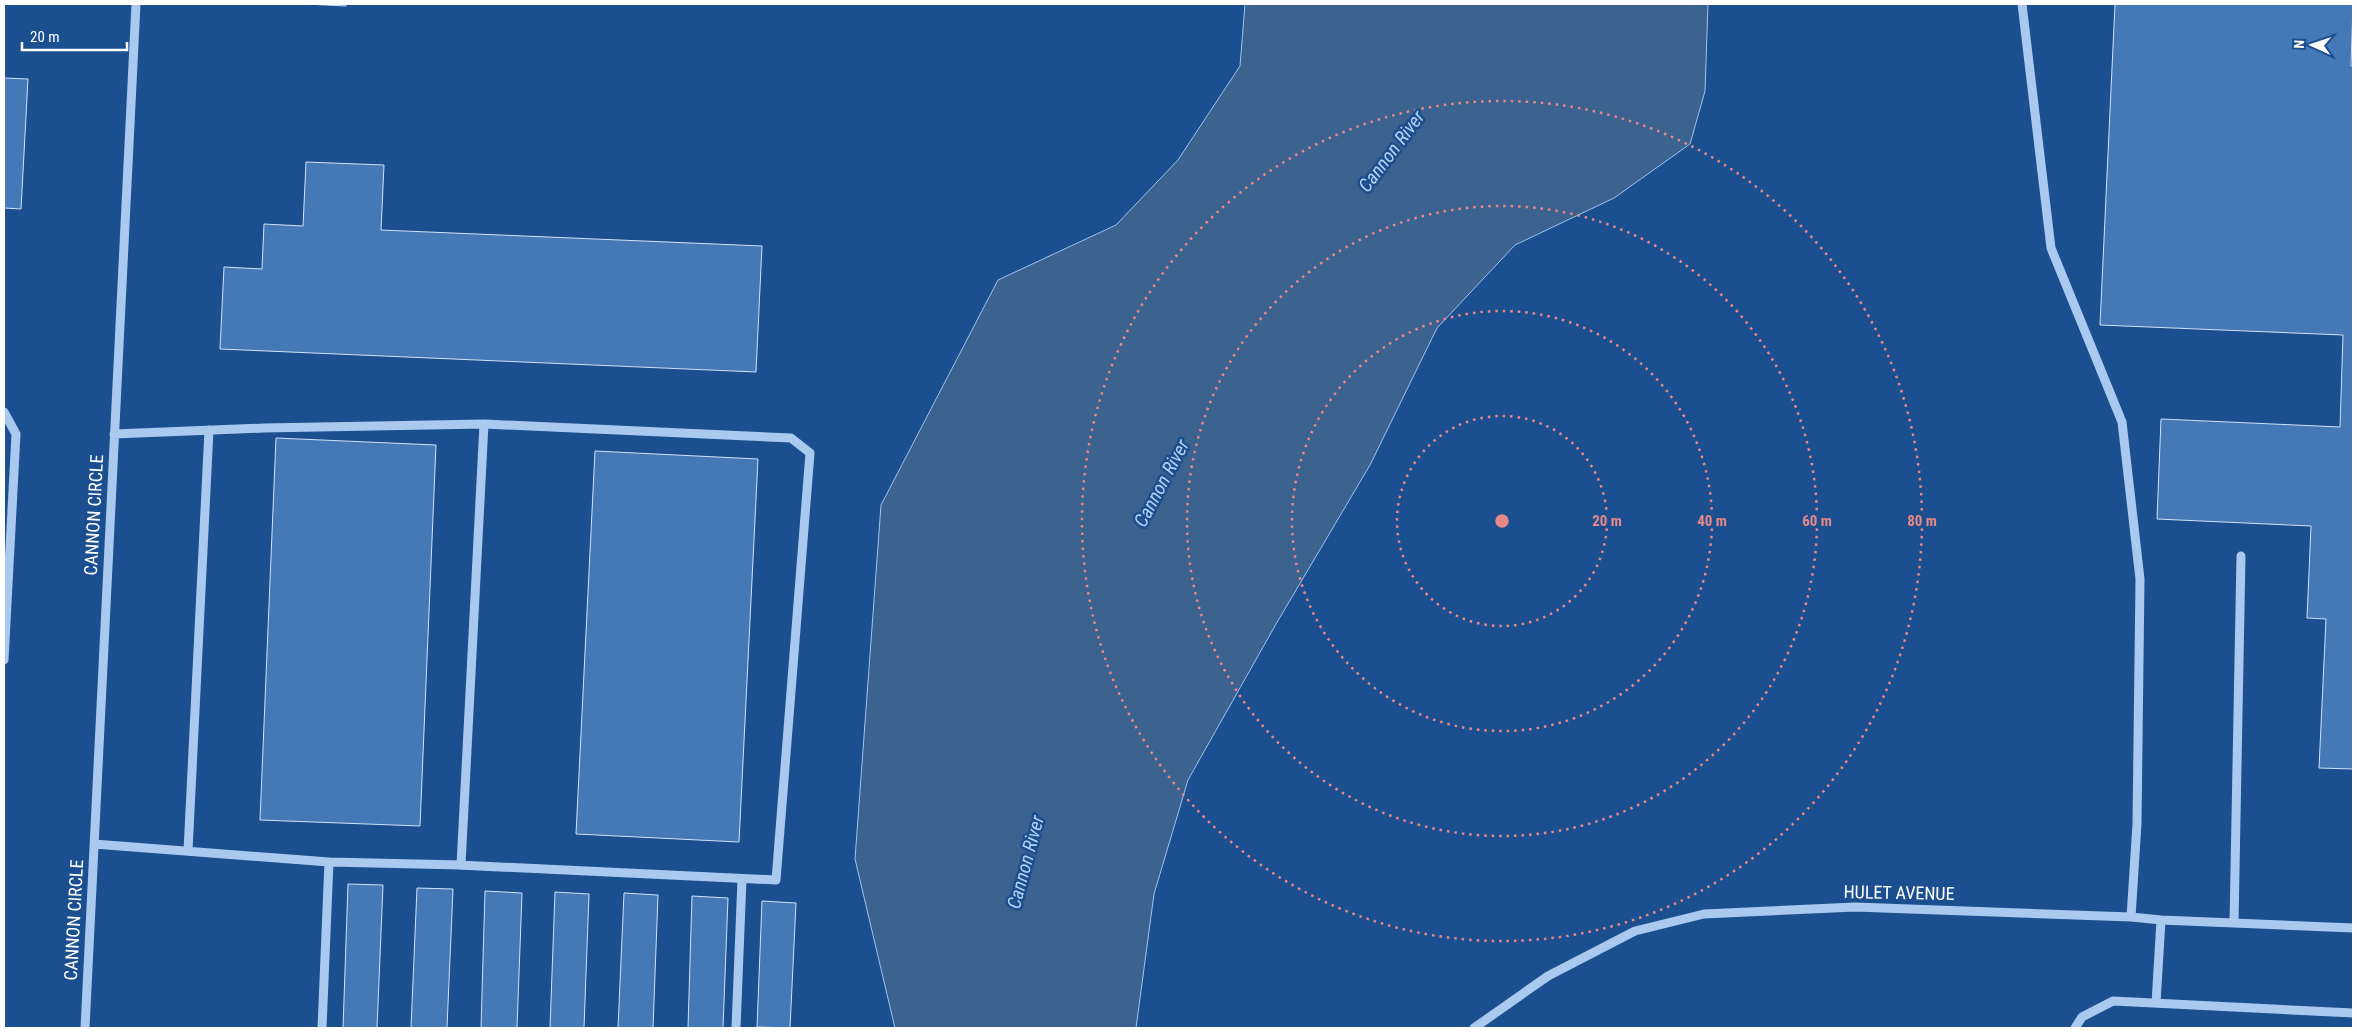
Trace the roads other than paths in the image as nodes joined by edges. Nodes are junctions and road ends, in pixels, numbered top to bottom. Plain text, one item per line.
1 (136, 4) edge
2 (2022, 4) edge
3 (4, 412) edge
4 (484, 424) junction
5 (209, 430) junction
6 (114, 434) junction
7 (2241, 556) dead end
8 (4, 660) edge
9 (94, 844) junction
10 (188, 851) junction
11 (329, 862) junction
12 (458, 865) junction
13 (742, 879) junction
14 (2131, 917) junction
15 (2161, 920) junction
16 (2234, 923) junction
17 (2353, 928) edge
18 (2156, 1003) junction
19 (2353, 1012) edge
20 (85, 1028) edge
21 (322, 1028) edge
22 (736, 1028) edge
23 (1474, 1028) edge
24 (2075, 1028) edge

1 - 6 street, CANNON CIRCLE
2 - 14 street
3 - 8 street
4 - 5 street
4 - 12 street
4 - 13 street
5 - 6 street
5 - 10 street
6 - 9 street, CANNON CIRCLE
7 - 16 street
9 - 10 street
9 - 20 street, CANNON CIRCLE
10 - 11 street
11 - 12 street
11 - 21 street
12 - 13 street
13 - 22 street
14 - 15 street, HULET AVENUE
14 - 23 street, HULET AVENUE
15 - 16 street, HULET AVENUE
15 - 18 street
16 - 17 street, HULET AVENUE
18 - 19 street
18 - 24 street

